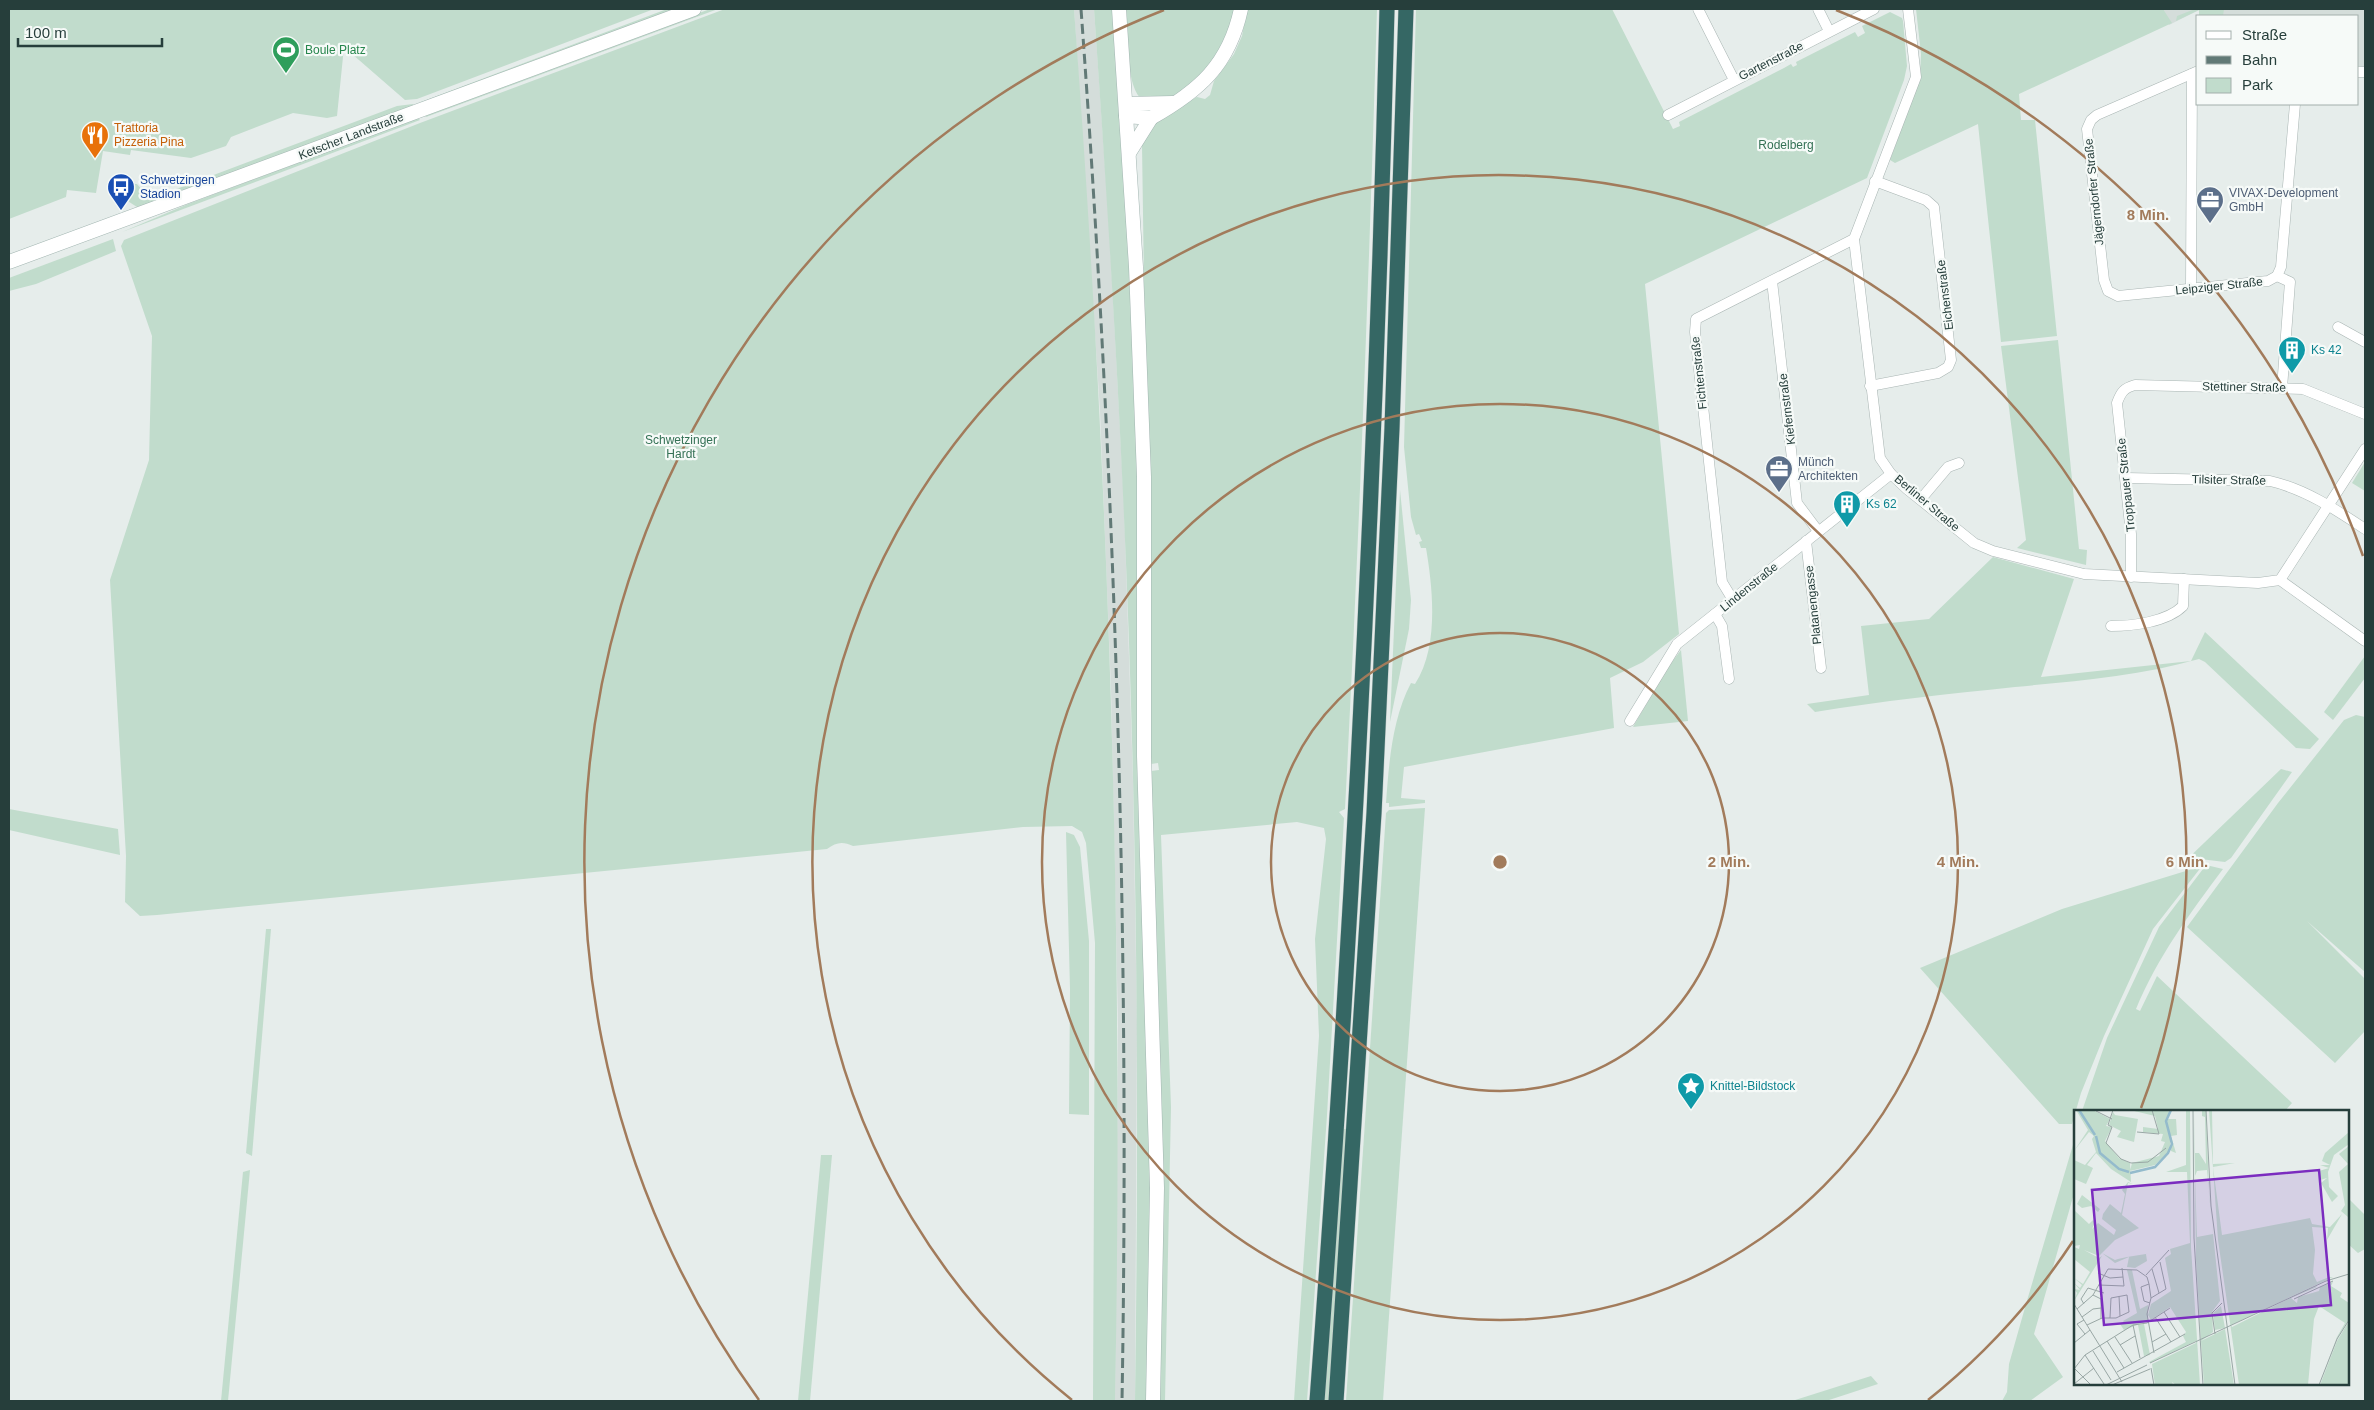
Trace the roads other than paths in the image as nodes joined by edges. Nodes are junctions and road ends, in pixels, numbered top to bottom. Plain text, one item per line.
1 (694, 9) edge
2 (1119, 9) edge
3 (1241, 9) edge
4 (1387, 9) edge
5 (1406, 9) edge
6 (1698, 9) edge
7 (1818, 9) edge
8 (1874, 9) edge
9 (1908, 9) edge
10 (1829, 31) junction
11 (2195, 73) edge
12 (1734, 80) junction
13 (1174, 103) junction
14 (2295, 105) edge
15 (1126, 110) junction
16 (1668, 115) dead end
17 (1151, 118) junction
18 (1129, 153) junction
19 (1876, 181) junction
20 (1854, 239) junction
21 (9, 262) edge
22 (2277, 276) junction
23 (1772, 281) junction
24 (2191, 289) junction
25 (2108, 292) joint
26 (2338, 328) dead end
27 (2365, 342) edge
28 (1870, 386) junction
29 (2282, 388) junction
30 (2120, 393) joint
31 (2365, 414) edge
32 (2365, 449) edge
33 (1959, 463) dead end
34 (1891, 474) junction
35 (2126, 478) junction
36 (1921, 499) junction
37 (2328, 504) junction
38 (2365, 529) edge
39 (1818, 531) junction
40 (1806, 541) junction
41 (2131, 577) junction
42 (2184, 579) junction
43 (2280, 580) junction
44 (1732, 600) junction
45 (1715, 614) junction
46 (2112, 626) dead end
47 (2365, 641) edge
48 (1820, 668) dead end
49 (1729, 679) dead end
50 (1630, 721) dead end
51 (1153, 1401) edge
52 (1317, 1401) edge
53 (1336, 1401) edge

1 - 21 main road, Ketscher Landstraße
2 - 15 main road
3 - 13 main road
4 - 52 highway
5 - 53 highway
6 - 12 street
7 - 10 street
8 - 10 street, Gartenstraße
9 - 19 street, Berliner Straße
10 - 12 street, Gartenstraße
11 - 24 street
11 - 25 street, Jägerndorfer Straße
12 - 16 street, Gartenstraße
13 - 15 main road
13 - 17 main road
14 - 22 street, Leipziger Straße
15 - 17 main road
15 - 18 main road
17 - 18 main road
18 - 51 main road
19 - 20 street, Berliner Straße
19 - 28 street, Eichenstraße
20 - 23 street, Fichtenstraße
20 - 28 street, Berliner Straße
22 - 24 street, Leipziger Straße
22 - 29 street
23 - 39 street, Kiefernstraße
23 - 44 street, Fichtenstraße
24 - 25 street, Leipziger Straße
26 - 27 street
28 - 34 street, Berliner Straße
29 - 30 street, Stettiner Straße
29 - 31 street, Stettiner Straße
30 - 35 street, Troppauer Straße
32 - 37 street
33 - 36 street
34 - 36 street, Berliner Straße
34 - 39 street, Lindenstraße
35 - 37 street, Tilsiter Straße
35 - 41 street, Troppauer Straße
36 - 41 street, Berliner Straße
37 - 38 street, Tilsiter Straße
37 - 43 street
39 - 40 street, Lindenstraße
40 - 44 street, Lindenstraße
40 - 48 street, Platanengasse
41 - 42 street, Berliner Straße
42 - 43 street, Berliner Straße
42 - 46 street
43 - 47 street
44 - 45 street, Lindenstraße
45 - 49 street
45 - 50 street, Lindenstraße

